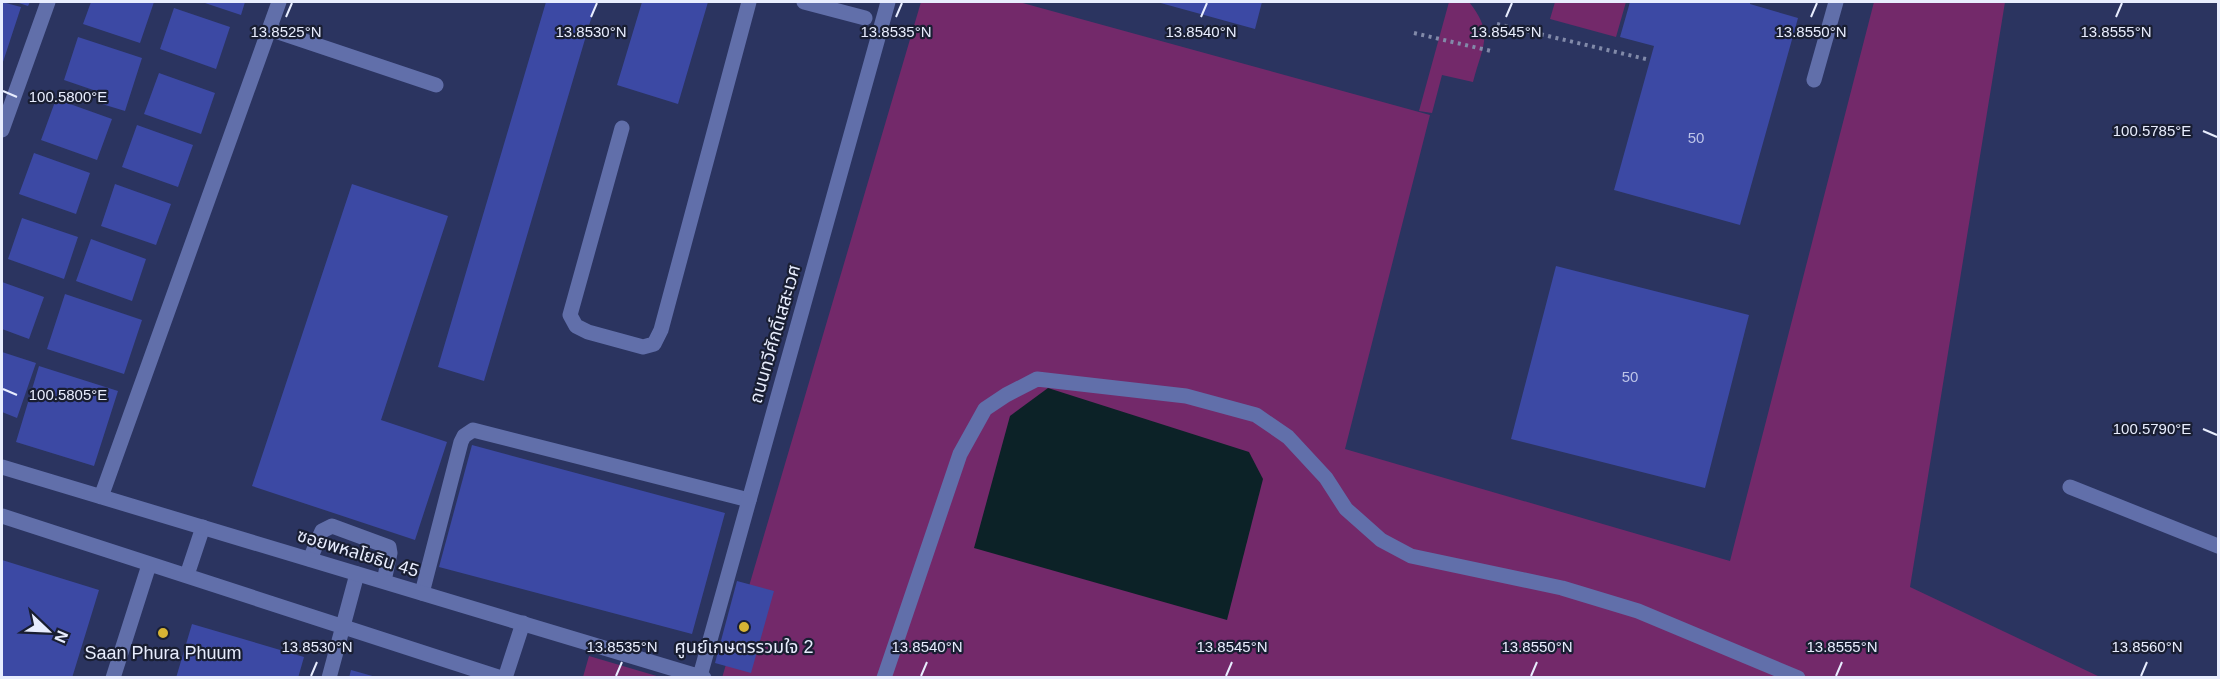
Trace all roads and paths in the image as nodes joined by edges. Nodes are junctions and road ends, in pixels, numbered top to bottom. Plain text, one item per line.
1 (48, 2) edge
2 (279, 2) edge
3 (749, 2) edge
4 (804, 2) edge
5 (888, 2) edge
6 (1836, 2) edge
7 (865, 18) dead end
8 (1497, 24) dead end
9 (269, 28) junction
10 (1414, 33) dead end
11 (1491, 51) dead end
12 (1650, 60) dead end
13 (1814, 80) dead end
14 (436, 85) dead end
15 (622, 128) dead end
16 (2, 130) edge
17 (2, 467) edge
18 (2070, 487) dead end
19 (101, 497) junction
20 (749, 500) junction
21 (2, 516) edge
22 (203, 527) junction
23 (2218, 546) edge
24 (310, 559) junction
25 (150, 565) junction
26 (357, 574) junction
27 (187, 575) junction
28 (384, 581) junction
29 (422, 593) junction
30 (522, 623) junction
31 (344, 626) junction
32 (702, 677) edge
33 (112, 678) edge
34 (328, 678) edge
35 (503, 678) edge
36 (884, 678) edge
37 (1798, 678) edge

1 - 16 street
2 - 9 street
3 - 15 street
4 - 7 street
5 - 20 street, ถนนทวีศักดิ์เสสะเวศ
6 - 13 street
8 - 12 path
9 - 14 street
9 - 19 street
10 - 11 path
17 - 19 street, ซอยพหลโยธิน 45
18 - 23 street
19 - 22 street, ซอยพหลโยธิน 45
20 - 29 street
20 - 32 street, ถนนทวีศักดิ์เสสะเวศ
21 - 25 street
22 - 24 street, ซอยพหลโยธิน 45
22 - 27 street
24 - 26 street, ซอยพหลโยธิน 45
24 - 28 street
25 - 27 street
25 - 33 street
26 - 28 street, ซอยพหลโยธิน 45
26 - 31 street
27 - 31 street
28 - 29 street, ซอยพหลโยธิน 45
29 - 30 street, ซอยพหลโยธิน 45
30 - 32 street, ซอยพหลโยธิน 45
30 - 35 street
31 - 34 street
31 - 35 street
36 - 37 street

